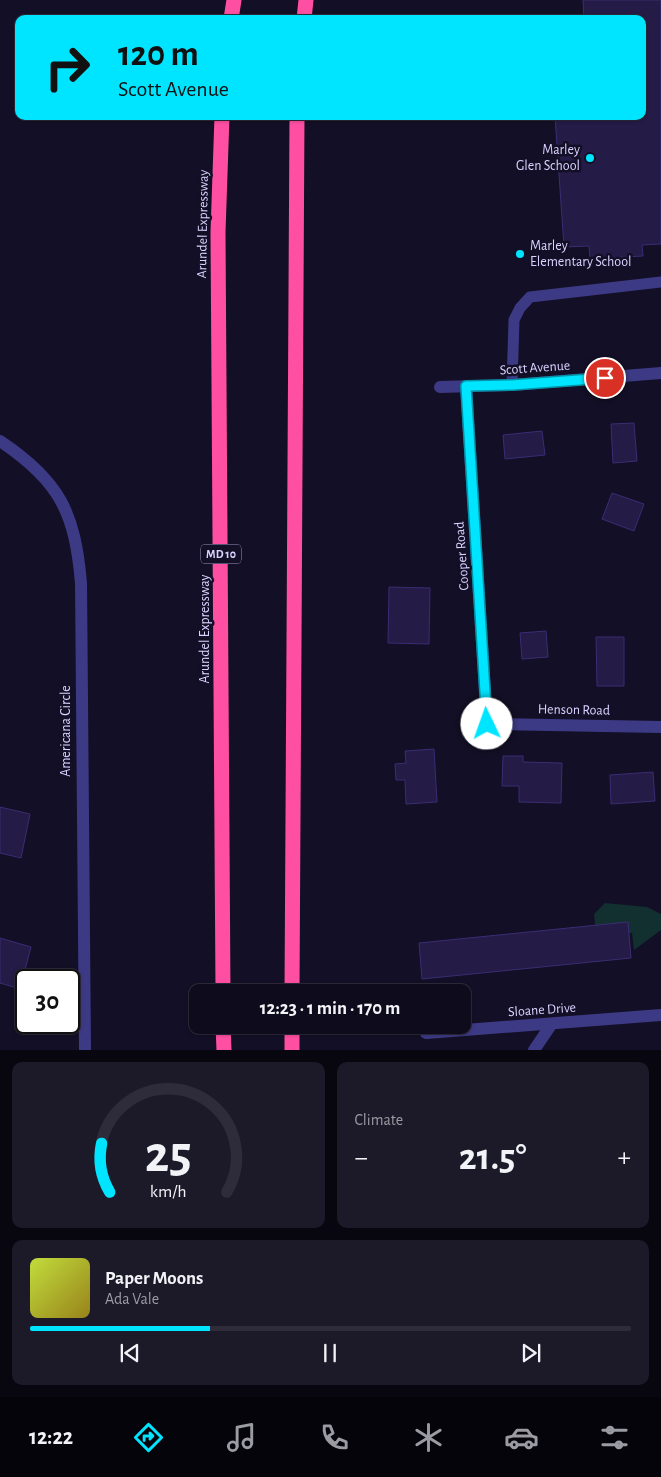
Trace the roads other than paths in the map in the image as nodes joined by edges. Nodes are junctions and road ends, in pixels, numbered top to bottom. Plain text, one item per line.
1 (234, 0) edge
2 (306, 0) edge
3 (232, 15) edge
4 (304, 15) edge
5 (222, 120) edge
6 (297, 120) edge
7 (661, 282) edge
8 (661, 373) edge
9 (512, 385) junction
10 (466, 386) junction
11 (440, 387) dead end
12 (0, 442) edge
13 (487, 724) joint
14 (661, 726) edge
15 (223, 984) edge
16 (292, 984) edge
17 (661, 1015) edge
18 (551, 1025) junction
19 (471, 1030) edge
20 (223, 1034) edge
21 (292, 1034) edge
22 (85, 1050) edge
23 (224, 1050) edge
24 (292, 1050) edge
25 (534, 1050) edge

1 - 3 highway
2 - 4 highway
5 - 15 highway, Arundel Expressway / MD 10
6 - 16 highway
7 - 9 lane
8 - 9 street, Scott Avenue
9 - 10 street, Scott Avenue
10 - 11 street, Scott Avenue
10 - 13 street, Cooper Road
12 - 22 street, Americana Circle
13 - 14 street, Henson Road
17 - 18 street, Sloane Drive
18 - 19 street, Sloane Drive
18 - 25 street
20 - 23 highway
21 - 24 highway

